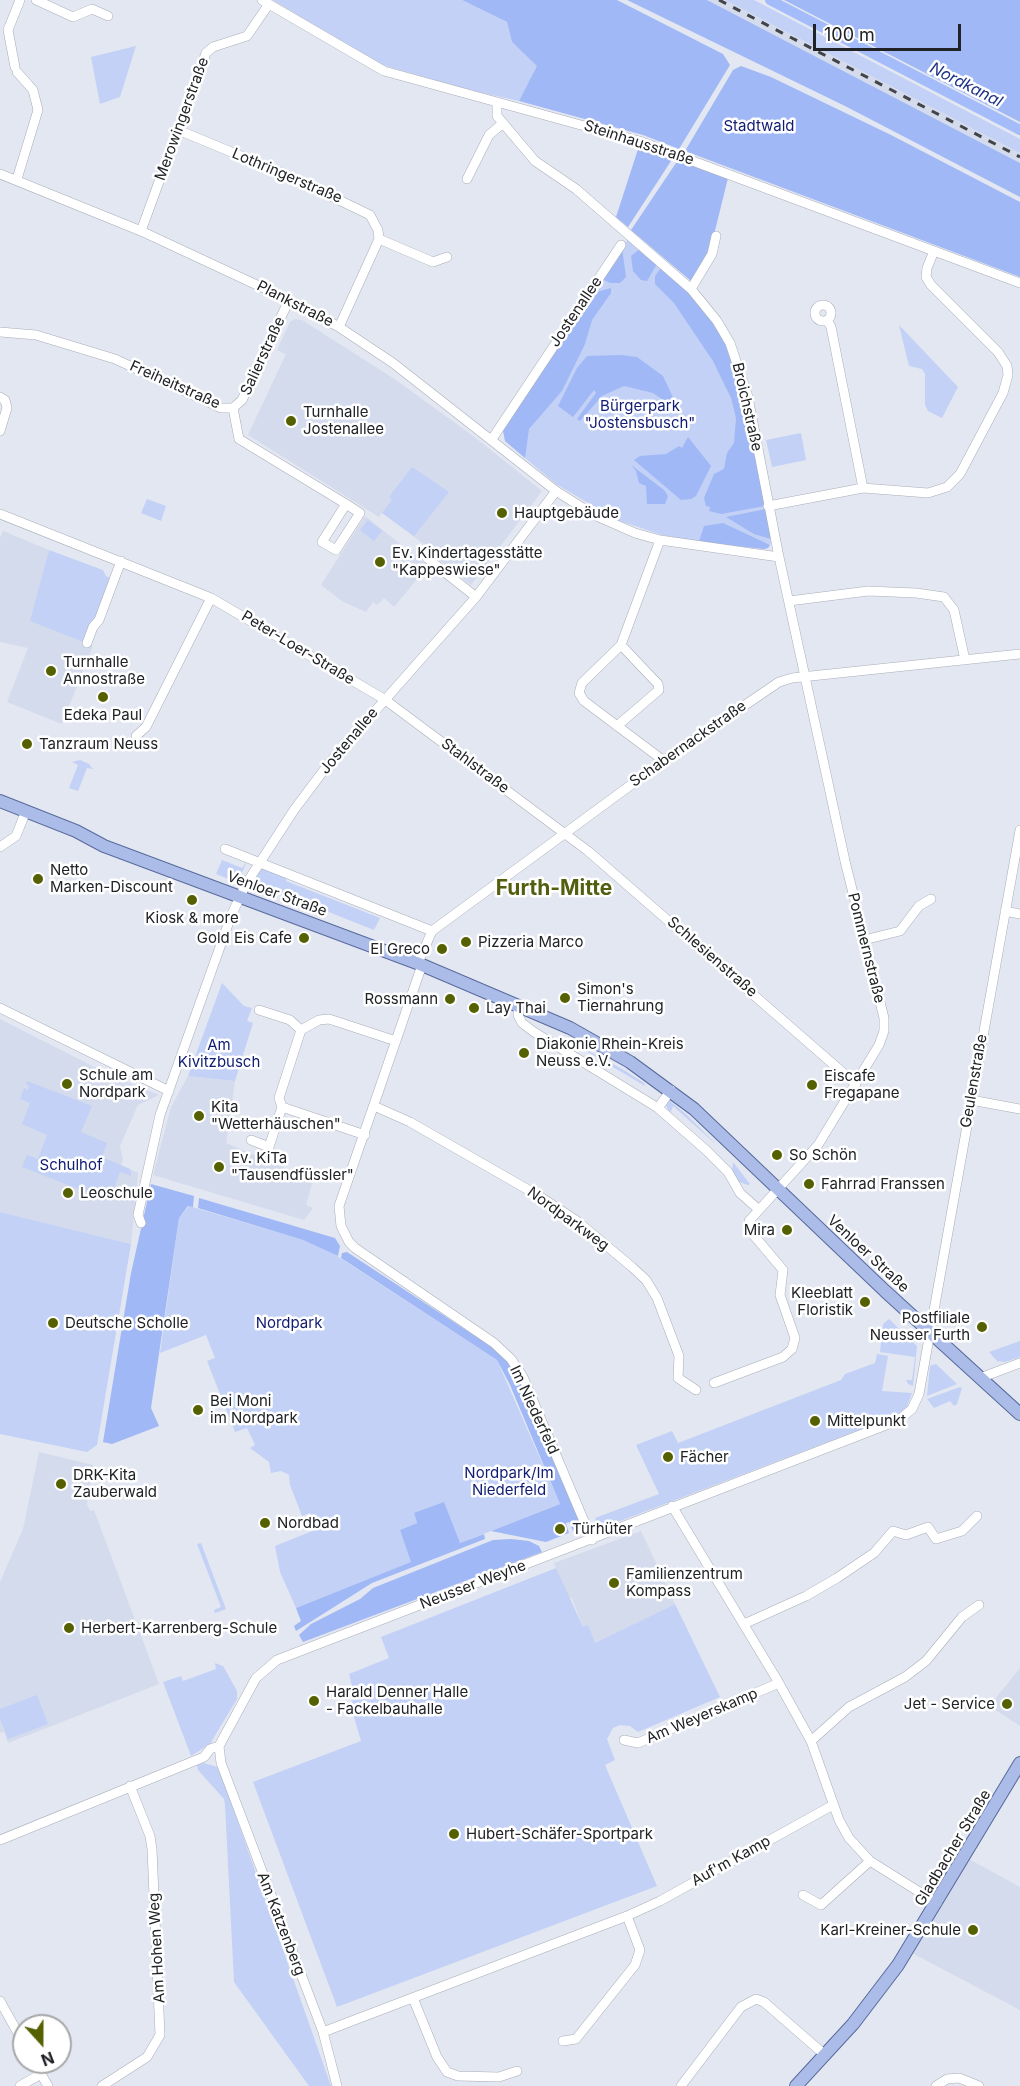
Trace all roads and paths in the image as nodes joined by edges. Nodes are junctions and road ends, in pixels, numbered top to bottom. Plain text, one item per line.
1 (20, 0) edge
2 (36, 0) edge
3 (266, 2) edge
4 (108, 16) dead end
5 (497, 102) junction
6 (502, 124) junction
7 (178, 130) junction
8 (0, 174) edge
9 (16, 179) junction
10 (467, 179) dead end
11 (141, 231) junction
12 (716, 236) dead end
13 (379, 239) junction
14 (621, 245) dead end
15 (934, 251) junction
16 (447, 257) dead end
17 (1020, 283) edge
18 (691, 289) junction
19 (289, 300) junction
20 (827, 320) dead end
21 (339, 327) junction
22 (0, 332) edge
23 (0, 397) edge
24 (232, 408) junction
25 (0, 431) edge
26 (492, 439) junction
27 (863, 488) junction
28 (556, 492) junction
29 (346, 504) junction
30 (768, 506) junction
31 (0, 514) edge
32 (660, 540) junction
33 (778, 557) junction
34 (427, 558) dead end
35 (121, 561) junction
36 (476, 597) junction
37 (211, 598) junction
38 (789, 601) junction
39 (87, 643) dead end
40 (621, 645) junction
41 (1020, 654) edge
42 (964, 660) junction
43 (806, 677) junction
44 (384, 699) junction
45 (616, 726) junction
46 (136, 736) dead end
47 (664, 761) junction
48 (0, 801) edge
49 (26, 811) junction
50 (1020, 830) edge
51 (565, 833) junction
52 (0, 848) edge
53 (225, 849) dead end
54 (259, 863) junction
55 (239, 897) junction
56 (931, 899) dead end
57 (1005, 911) junction
58 (1020, 914) edge
59 (432, 930) junction
60 (864, 940) junction
61 (420, 964) junction
62 (518, 1006) junction
63 (0, 1008) edge
64 (259, 1010) dead end
65 (301, 1030) junction
66 (396, 1041) junction
67 (856, 1084) junction
68 (671, 1090) junction
69 (169, 1091) junction
70 (970, 1100) junction
71 (374, 1106) junction
72 (282, 1107) junction
73 (658, 1108) junction
74 (1020, 1109) edge
75 (365, 1135) junction
76 (251, 1140) dead end
77 (777, 1188) junction
78 (758, 1209) junction
79 (141, 1223) dead end
80 (929, 1331) junction
81 (1020, 1363) edge
82 (980, 1378) junction
83 (714, 1383) dead end
84 (696, 1390) dead end
85 (1020, 1414) edge
86 (672, 1506) junction
87 (977, 1516) dead end
88 (592, 1540) junction
89 (979, 1605) dead end
90 (744, 1624) junction
91 (779, 1683) junction
92 (624, 1740) dead end
93 (811, 1740) junction
94 (219, 1746) junction
95 (204, 1757) junction
96 (221, 1763) junction
97 (1020, 1763) edge
98 (130, 1786) junction
99 (833, 1805) junction
100 (0, 1840) edge
101 (870, 1861) junction
102 (803, 1895) dead end
103 (938, 1904) junction
104 (627, 1916) junction
105 (413, 1998) junction
106 (0, 2001) edge
107 (12, 2022) edge
108 (323, 2032) junction
109 (563, 2041) dead end
110 (825, 2055) junction
111 (517, 2071) dead end
112 (40, 2074) joint
113 (20, 2086) edge
114 (48, 2086) edge
115 (102, 2086) edge
116 (337, 2086) edge
117 (681, 2086) edge
118 (796, 2086) edge
119 (936, 2086) edge
120 (979, 2086) edge

1 - 9 street
2 - 4 street
3 - 5 street, Steinhausstraße
3 - 7 street, Merowingerstraße
5 - 6 street, Broichstraße
5 - 15 street, Steinhausstraße
6 - 10 street
6 - 18 street, Broichstraße
7 - 11 street, Merowingerstraße
7 - 13 street, Lothringerstraße
8 - 9 street, Plankstraße
9 - 11 street, Plankstraße
11 - 19 street, Plankstraße
12 - 18 street
13 - 16 street
13 - 21 street
14 - 26 street, Jostenallee
15 - 17 street, Steinhausstraße
15 - 27 street
18 - 30 street, Broichstraße
19 - 21 street, Plankstraße
19 - 24 street, Salierstraße
20 - 27 street
21 - 26 street, Plankstraße
22 - 24 street, Freiheitstraße
23 - 25 street
24 - 29 street, Freiheitstraße
26 - 28 street, Plankstraße
27 - 30 street
28 - 32 street, Plankstraße
28 - 36 street, Jostenallee
29 - 29 street
30 - 33 street, Broichstraße
31 - 35 street, Peter-Loer-Straße
32 - 33 street, Plankstraße
32 - 40 street
33 - 38 street, Broichstraße
34 - 36 street
35 - 37 street, Peter-Loer-Straße
35 - 39 street
36 - 44 street, Jostenallee
37 - 44 street, Peter-Loer-Straße
37 - 46 street
38 - 42 street
38 - 43 street, Broichstraße
40 - 45 street
40 - 45 street
41 - 42 street, Schabernackstraße
42 - 43 street, Schabernackstraße
43 - 47 street, Schabernackstraße
43 - 60 street, Pommernstraße
44 - 51 street, Stahlstraße
44 - 54 street, Jostenallee
45 - 47 street
47 - 51 street, Schabernackstraße
48 - 49 main road, Venloer Straße
49 - 52 street
49 - 55 main road, Venloer Straße
50 - 57 street, Geulenstraße
51 - 59 street, Schabernackstraße
51 - 67 street, Schlesienstraße
53 - 54 street, Venloer Straße
54 - 55 street, Jostenallee
54 - 59 street, Venloer Straße
55 - 61 main road, Venloer Straße
55 - 69 street
56 - 60 street
57 - 58 street
57 - 70 street, Geulenstraße
59 - 61 street
60 - 67 street, Pommernstraße
61 - 62 main road, Venloer Straße
61 - 66 street
62 - 68 main road, Venloer Straße
62 - 73 street
63 - 69 street
64 - 65 street
65 - 66 street
65 - 72 street
66 - 71 street
67 - 77 street, Pommernstraße
68 - 73 street
68 - 77 main road, Venloer Straße
69 - 79 street
70 - 74 street
70 - 80 street, Geulenstraße
71 - 75 street
71 - 84 street, Nordparkweg
72 - 75 street
72 - 76 street
73 - 78 street
75 - 88 street, Im Niederfeld
77 - 78 street
77 - 80 main road, Venloer Straße
78 - 83 street
80 - 82 main road, Venloer Straße
80 - 86 street, Neusser Weyhe
81 - 82 street
82 - 85 main road, Venloer Straße
86 - 88 street, Neusser Weyhe
86 - 90 street
87 - 90 street
88 - 94 street, Neusser Weyhe
89 - 93 street
90 - 91 street
91 - 92 street, Am Weyerskamp
91 - 93 street
93 - 99 street
94 - 95 street, Neusser Weyhe
94 - 96 street, Am Katzenberg
95 - 96 street
95 - 98 street, Neusser Weyhe
96 - 108 street, Am Katzenberg
97 - 103 main road, Gladbacher Straße
98 - 100 street, Neusser Weyhe
98 - 115 street, Am Hohen Weg
99 - 101 street
99 - 104 street, Auf'm Kamp
101 - 102 street
101 - 103 street
103 - 110 main road, Gladbacher Straße
104 - 105 street, Auf'm Kamp
104 - 109 street
105 - 108 street, Auf'm Kamp
105 - 111 street
106 - 107 street
108 - 116 street, Am Katzenberg
110 - 117 street
110 - 118 main road, Gladbacher Straße
112 - 113 street
112 - 114 street
119 - 120 street

